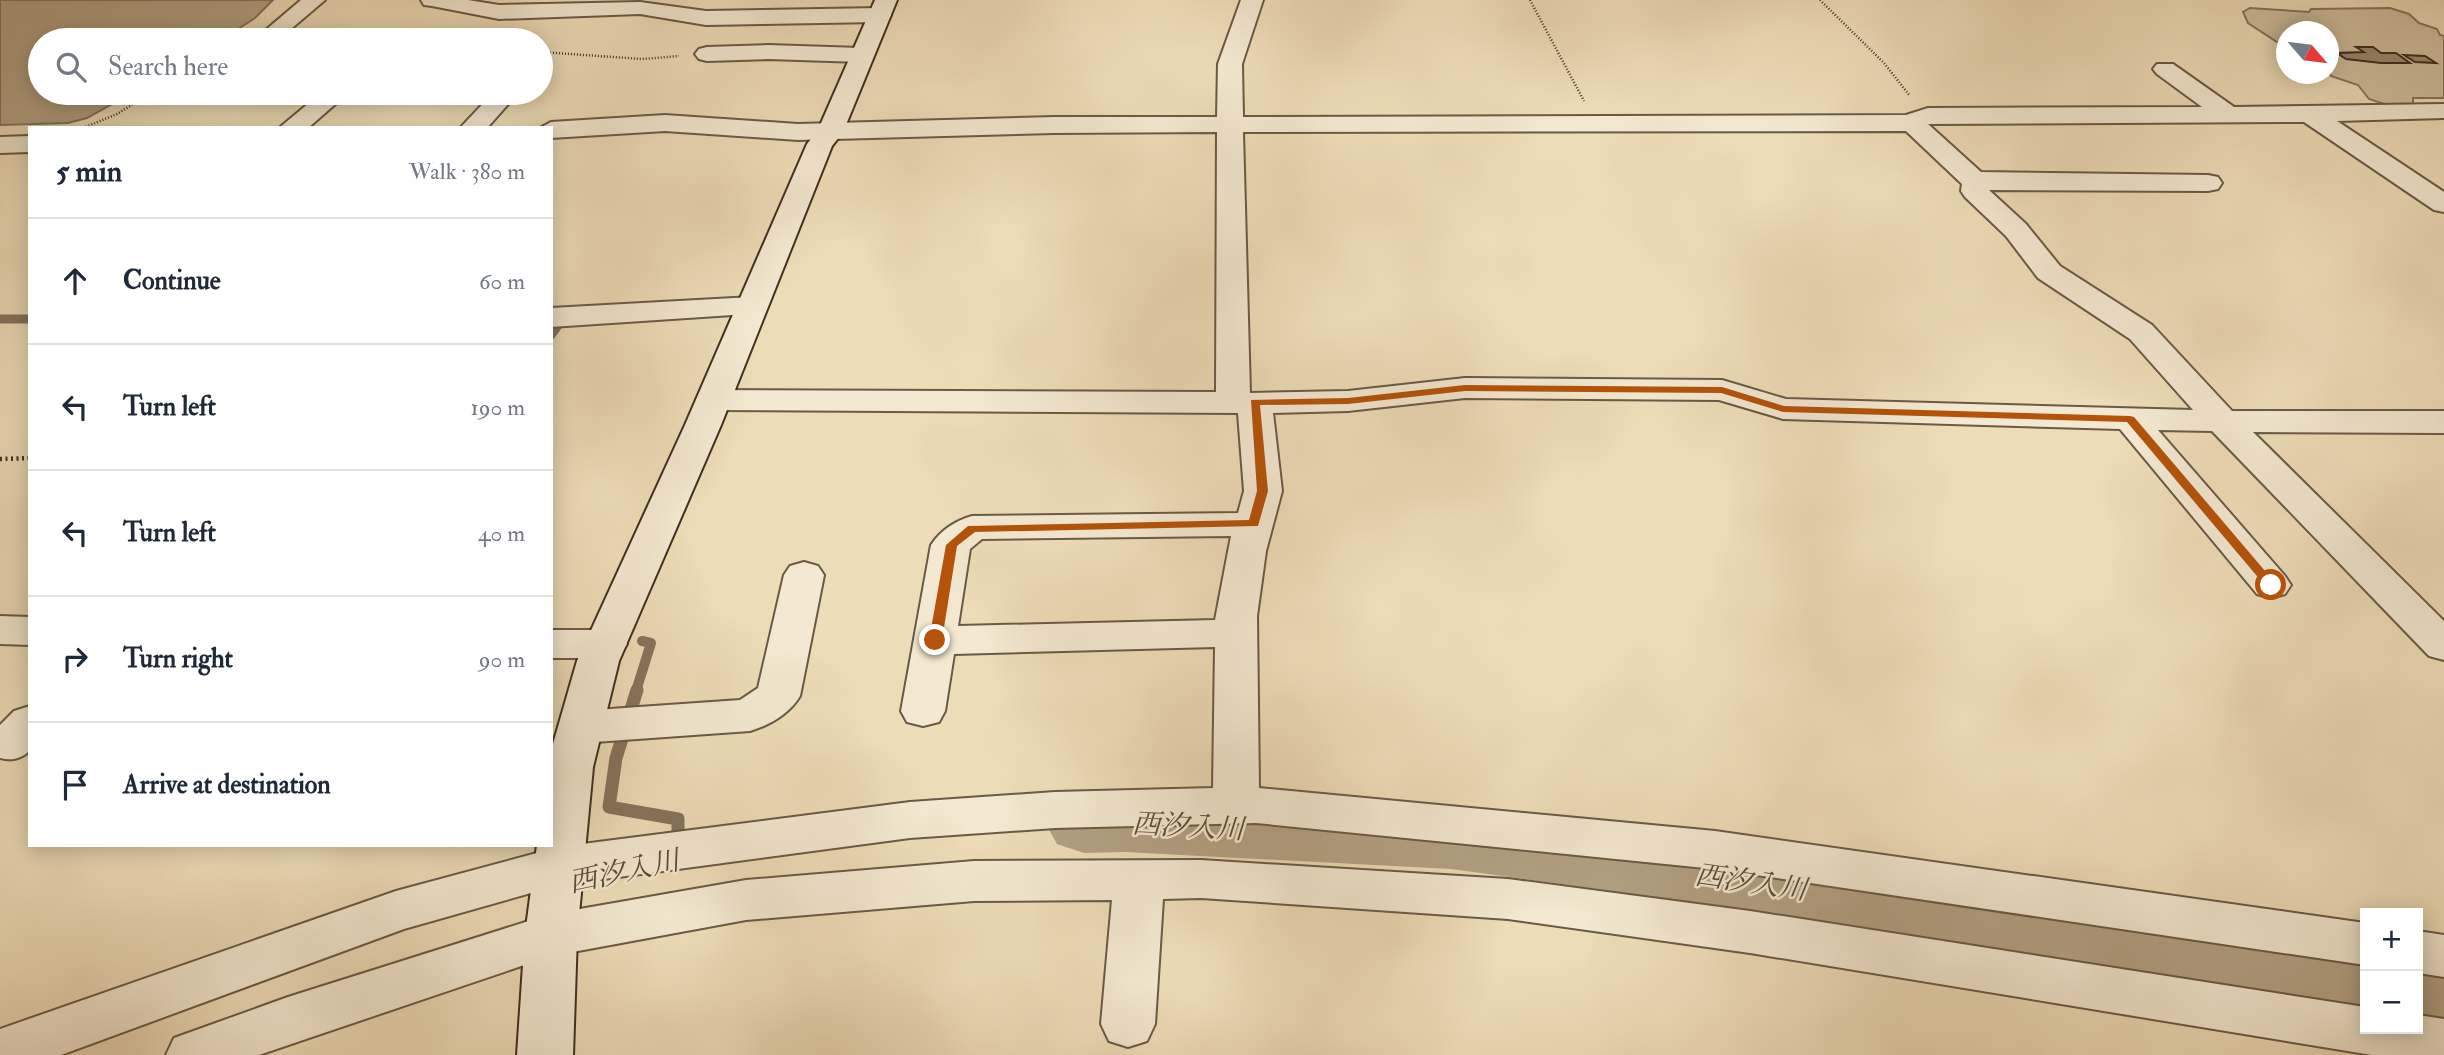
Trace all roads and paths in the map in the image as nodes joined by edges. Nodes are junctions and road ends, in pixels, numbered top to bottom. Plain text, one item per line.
1 (314, 0) edge
2 (432, 0) edge
3 (1252, 0) edge
4 (1530, 0) edge
5 (1820, 0) edge
6 (676, 7) edge
7 (883, 7) edge
8 (280, 28) edge
9 (553, 53) edge
10 (707, 54) joint
11 (861, 55) junction
12 (2165, 69) dead end
13 (2015, 92) dead end
14 (132, 105) edge
15 (321, 105) edge
16 (495, 105) edge
17 (2444, 111) edge
18 (2081, 114) junction
19 (2228, 114) junction
20 (2309, 114) junction
21 (2040, 115) junction
22 (1920, 120) junction
23 (1600, 125) junction
24 (88, 126) edge
25 (295, 126) edge
26 (475, 126) edge
27 (1228, 126) junction
28 (553, 130) edge
29 (830, 132) junction
30 (2106, 139) dead end
31 (28, 144) edge
32 (0, 145) edge
33 (2401, 175) junction
34 (2444, 175) edge
35 (1973, 180) junction
36 (2208, 183) dead end
37 (2444, 204) edge
38 (752, 306) junction
39 (553, 318) edge
40 (713, 400) junction
41 (1244, 402) junction
42 (2130, 419) junction
43 (2222, 421) junction
44 (2444, 422) edge
45 (28, 458) edge
46 (0, 459) edge
47 (1254, 524) junction
48 (804, 575) dead end
49 (2271, 585) dead end
50 (1237, 633) junction
51 (935, 640) junction
52 (553, 643) edge
53 (606, 644) junction
54 (2444, 646) edge
55 (923, 711) dead end
56 (610, 725) junction
57 (1236, 806) junction
58 (559, 866) junction
59 (1139, 880) junction
60 (551, 935) junction
61 (2360, 943) edge
62 (2423, 953) edge
63 (2444, 956) edge
64 (1128, 1024) dead end
65 (2444, 1043) edge
66 (0, 1053) edge
67 (194, 1055) edge
68 (545, 1055) edge

1 - 8 street
2 - 6 street
3 - 27 street
4 - 23 path
5 - 22 path
6 - 7 street
7 - 11 street
9 - 10 path
10 - 11 street
11 - 29 street
12 - 19 street
13 - 21 street
14 - 24 path
15 - 25 street
16 - 26 street
17 - 20 street
18 - 19 street
18 - 21 street
18 - 30 street
19 - 20 street
20 - 33 street
21 - 22 street
22 - 23 street
22 - 35 street
23 - 27 street
27 - 29 street
27 - 41 street
28 - 29 street
29 - 38 street
31 - 32 street
33 - 34 street
33 - 37 street
35 - 36 street
35 - 43 street
38 - 39 street
38 - 40 street
40 - 41 street
40 - 53 street
41 - 42 street
41 - 47 street
42 - 43 street
42 - 49 street
43 - 44 street
43 - 54 street
45 - 46 path
47 - 50 street
47 - 51 street
48 - 56 street
50 - 51 street
50 - 57 street
51 - 55 street
52 - 53 street
53 - 56 street
56 - 58 street
57 - 58 street
57 - 61 street
58 - 60 street
58 - 66 street
59 - 60 street
59 - 64 street
59 - 65 street
60 - 67 street
60 - 68 street
62 - 63 street

